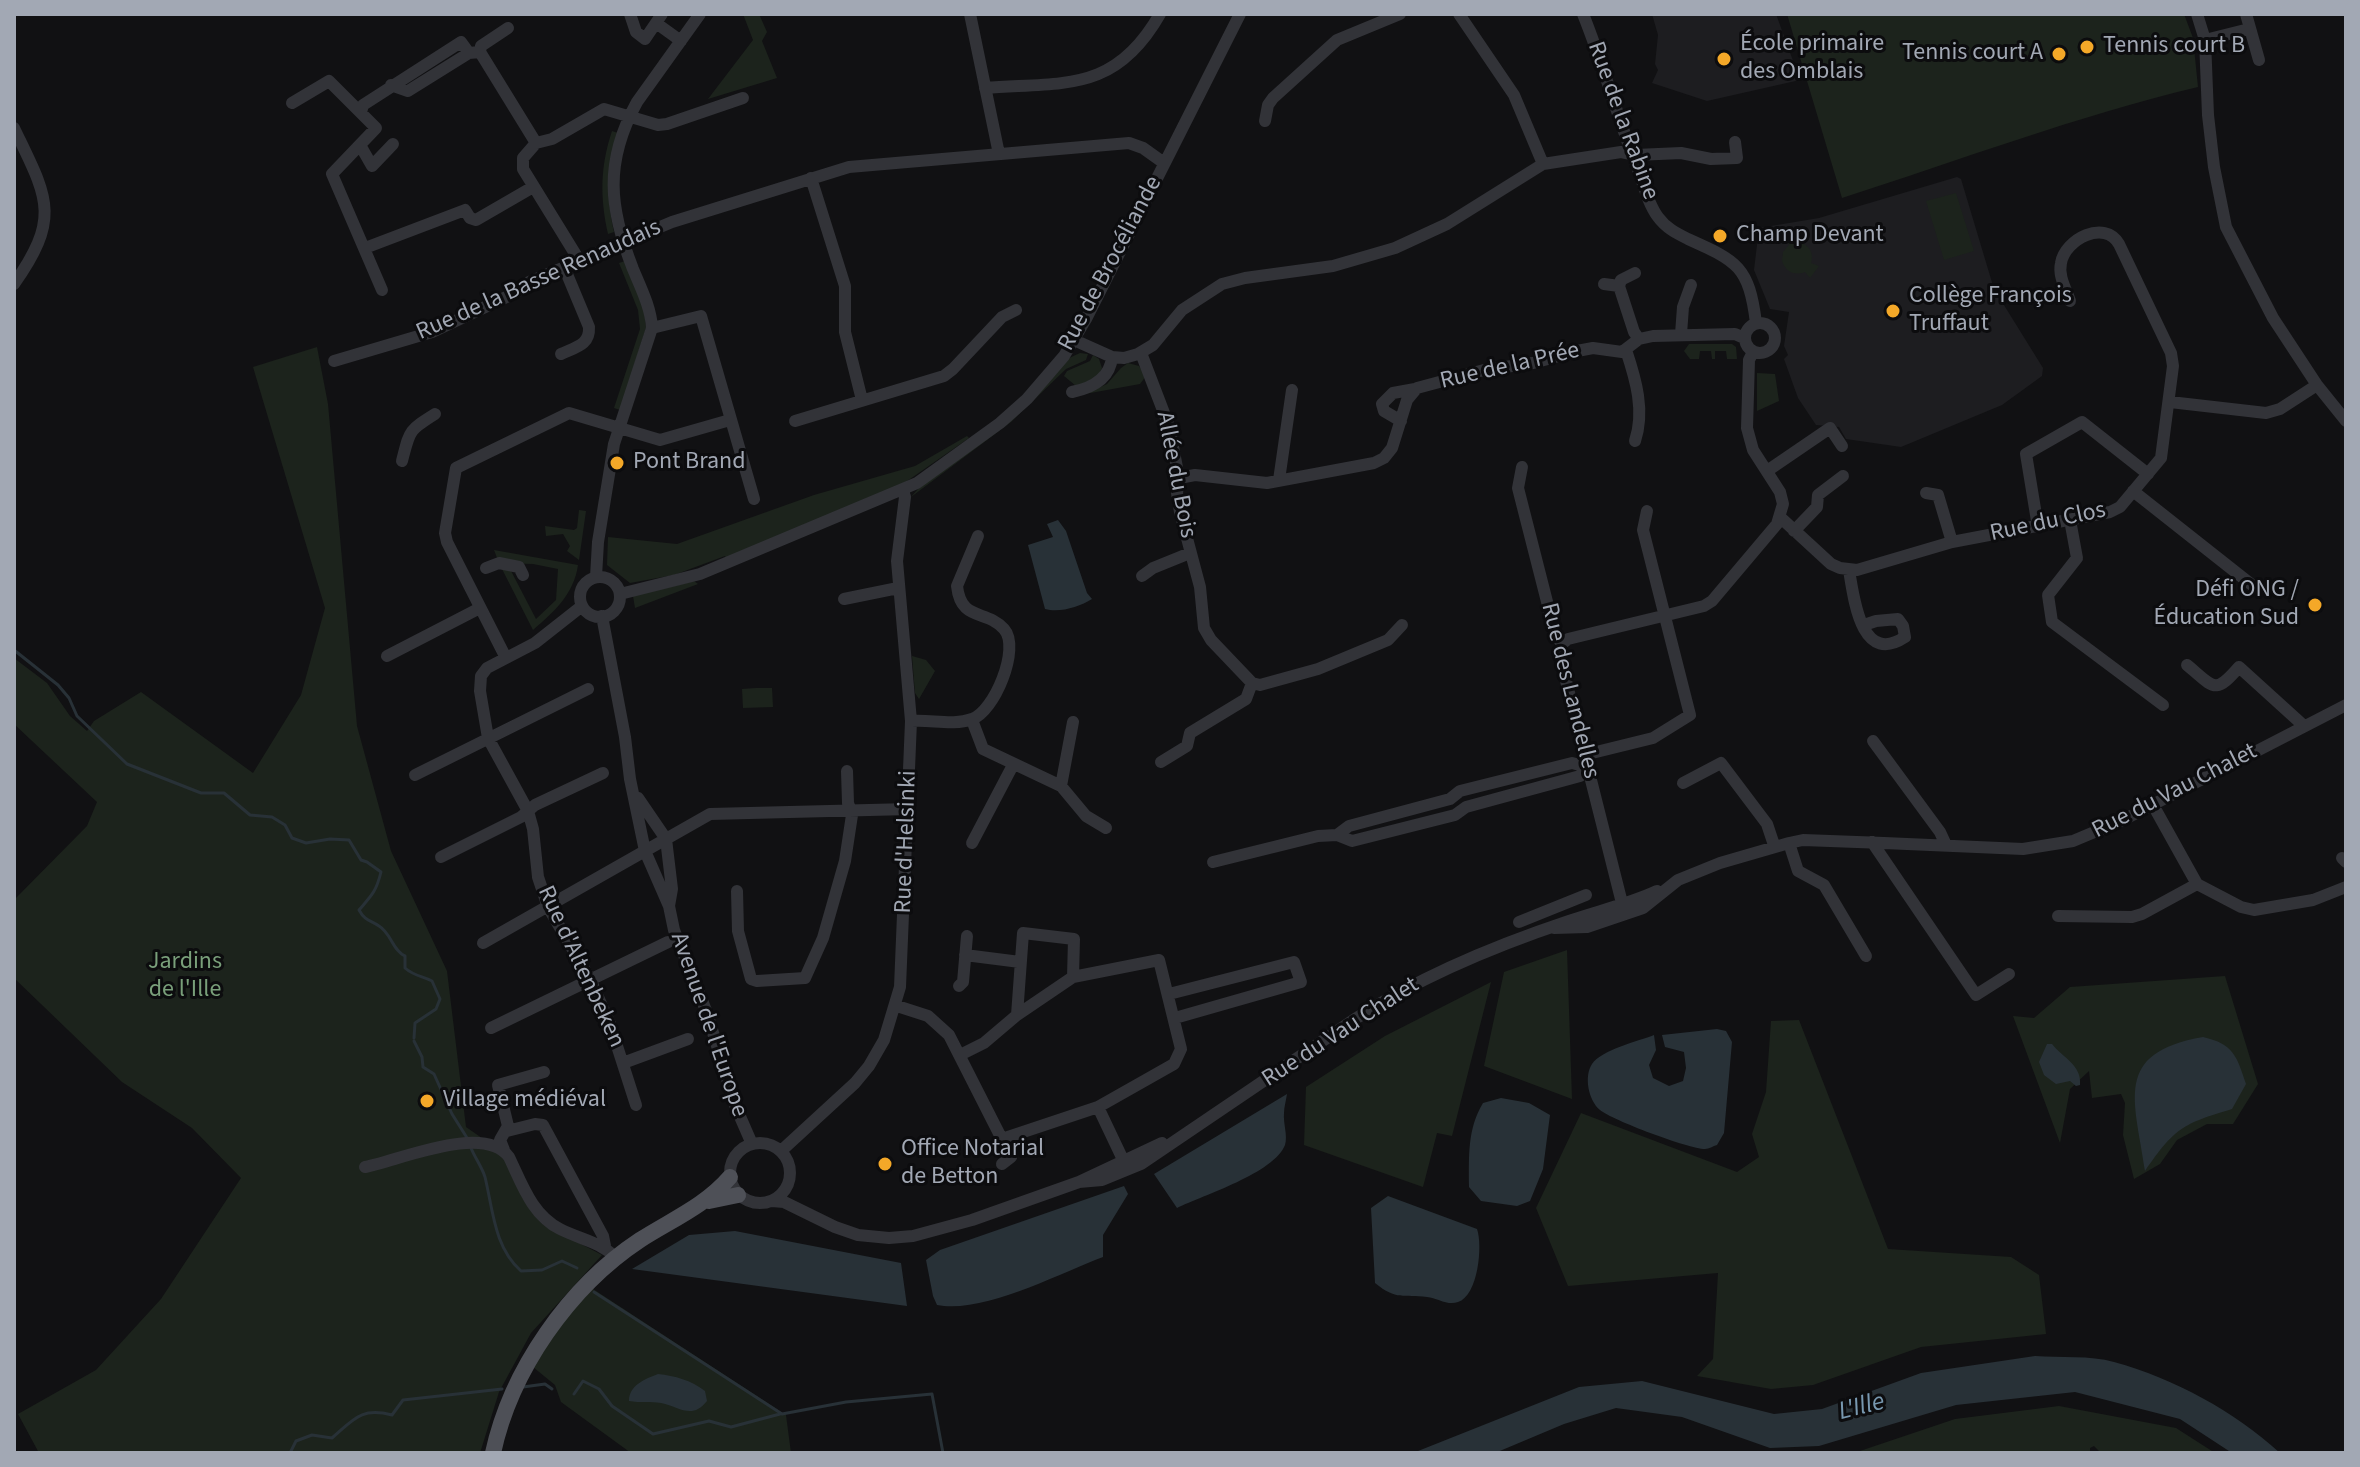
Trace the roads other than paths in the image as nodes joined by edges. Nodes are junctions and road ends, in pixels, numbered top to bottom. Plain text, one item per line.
1 (630, 14) edge
2 (700, 14) edge
3 (970, 14) edge
4 (1160, 14) edge
5 (1240, 14) edge
6 (1400, 14) edge
7 (1459, 14) edge
8 (1583, 14) edge
9 (2197, 14) edge
10 (2246, 14) edge
11 (659, 19) edge
12 (508, 28) dead end
13 (2249, 29) junction
14 (2205, 40) junction
15 (681, 41) junction
16 (474, 53) junction
17 (2259, 60) dead end
18 (985, 88) junction
19 (743, 98) dead end
20 (292, 103) dead end
21 (361, 112) junction
22 (628, 118) junction
23 (1265, 121) dead end
24 (14, 128) edge
25 (1735, 142) dead end
26 (536, 143) junction
27 (393, 144) dead end
28 (360, 145) junction
29 (999, 154) junction
30 (1632, 155) junction
31 (1164, 163) junction
32 (1543, 164) junction
33 (811, 178) junction
34 (533, 187) junction
35 (623, 243) junction
36 (365, 248) junction
37 (579, 260) junction
38 (564, 267) junction
39 (1635, 273) dead end
40 (14, 284) edge
41 (1604, 284) dead end
42 (1691, 285) dead end
43 (1619, 286) junction
44 (382, 290) dead end
45 (2070, 301) dead end
46 (1016, 310) dead end
47 (1756, 323) junction
48 (652, 328) junction
49 (1681, 334) junction
50 (1744, 338) junction
51 (1639, 339) junction
52 (1074, 340) junction
53 (1626, 350) junction
54 (1753, 352) junction
55 (1141, 353) junction
56 (561, 354) dead end
57 (1112, 357) junction
58 (334, 361) dead end
59 (2317, 385) junction
60 (1415, 389) junction
61 (1292, 390) dead end
62 (1072, 392) dead end
63 (862, 400) junction
64 (2170, 402) junction
65 (435, 414) dead end
66 (730, 420) junction
67 (795, 421) dead end
68 (1401, 421) junction
69 (2346, 421) edge
70 (618, 428) junction
71 (1635, 441) dead end
72 (1842, 446) dead end
73 (402, 461) dead end
74 (1522, 467) dead end
75 (1767, 471) junction
76 (2148, 474) junction
77 (1843, 476) dead end
78 (1179, 478) junction
79 (1279, 480) junction
80 (903, 491) junction
81 (2133, 491) junction
82 (1926, 493) dead end
83 (754, 499) dead end
84 (1647, 511) dead end
85 (1781, 518) junction
86 (2070, 520) junction
87 (2038, 527) junction
88 (1794, 531) junction
89 (978, 536) dead end
90 (1952, 542) junction
91 (1190, 553) junction
92 (486, 568) dead end
93 (1849, 570) junction
94 (523, 575) dead end
95 (1142, 576) dead end
96 (596, 577) junction
97 (2252, 585) dead end
98 (898, 588) junction
99 (620, 594) junction
100 (844, 599) dead end
101 (582, 606) junction
102 (480, 608) junction
103 (1666, 615) junction
104 (602, 616) junction
105 (1402, 625) dead end
106 (1864, 625) dead end
107 (1562, 644) junction
108 (387, 656) dead end
109 (506, 658) junction
110 (2187, 665) dead end
111 (1252, 683) junction
112 (588, 689) dead end
113 (2163, 705) dead end
114 (2346, 705) edge
115 (972, 720) junction
116 (911, 721) junction
117 (1073, 722) dead end
118 (2304, 726) junction
119 (488, 738) junction
120 (1873, 741) dead end
121 (1586, 761) junction
122 (1161, 762) dead end
123 (1013, 765) junction
124 (847, 771) dead end
125 (603, 773) dead end
126 (415, 775) dead end
127 (1683, 783) dead end
128 (1061, 786) junction
129 (1460, 791) junction
130 (634, 793) junction
131 (2153, 805) junction
132 (1466, 807) junction
133 (850, 809) junction
134 (909, 809) junction
135 (528, 811) junction
136 (1106, 828) dead end
137 (1337, 835) junction
138 (666, 839) junction
139 (1872, 842) junction
140 (972, 843) dead end
141 (1789, 843) junction
142 (1774, 845) junction
143 (1946, 845) junction
144 (645, 851) junction
145 (441, 857) dead end
146 (1213, 862) dead end
147 (2197, 884) junction
148 (2346, 887) edge
149 (737, 891) dead end
150 (1586, 895) dead end
151 (669, 906) junction
152 (548, 907) junction
153 (1623, 909) junction
154 (1546, 912) junction
155 (2058, 916) dead end
156 (1519, 922) dead end
157 (1554, 928) junction
158 (967, 936) dead end
159 (668, 942) dead end
160 (483, 943) dead end
161 (965, 955) junction
162 (1866, 956) dead end
163 (1020, 962) junction
164 (2009, 974) dead end
165 (1073, 977) junction
166 (590, 979) junction
167 (959, 986) dead end
168 (1169, 994) junction
169 (897, 1006) junction
170 (1017, 1015) junction
171 (1175, 1018) junction
172 (491, 1028) dead end
173 (688, 1039) dead end
174 (960, 1055) junction
175 (623, 1063) junction
176 (544, 1072) dead end
177 (636, 1105) dead end
178 (1098, 1107) junction
179 (507, 1131) junction
180 (1002, 1139) junction
181 (752, 1144) junction
182 (504, 1150) junction
183 (781, 1151) junction
184 (1002, 1164) dead end
185 (1126, 1165) junction
186 (365, 1167) dead end
187 (730, 1177) junction
188 (789, 1185) junction
189 (738, 1195) junction
190 (772, 1201) junction
191 (704, 1203) junction
192 (808, 1215) junction
193 (611, 1252) junction
194 (493, 1453) edge

1 - 11 street
2 - 15 street
3 - 18 street
4 - 18 street
5 - 31 street, Rue de Brocéliande
6 - 23 street
7 - 32 street
8 - 30 street, Rue de la Rabine
9 - 14 street
10 - 13 street
11 - 15 street
12 - 16 street
13 - 14 street
13 - 17 street
14 - 59 street
15 - 22 street
16 - 21 street
16 - 26 street
18 - 29 street
19 - 22 street
20 - 21 street
21 - 28 street
22 - 26 street
22 - 35 street
24 - 40 street
25 - 30 street
26 - 34 street
27 - 28 street
28 - 36 street
29 - 31 street, Rue de la Basse Renaudais
29 - 33 street, Rue de la Basse Renaudais
30 - 32 street
30 - 47 street, Rue de la Rabine
31 - 52 street, Rue de Brocéliande
32 - 55 street
33 - 35 street, Rue de la Basse Renaudais
33 - 63 street
34 - 36 street
34 - 37 street
35 - 37 street, Rue de la Basse Renaudais
35 - 48 street
36 - 44 street
37 - 38 street, Rue de la Basse Renaudais
38 - 56 street
38 - 58 street, Rue de la Basse Renaudais
39 - 43 street
41 - 43 street
42 - 49 street
43 - 51 street
45 - 64 street, Rue du Clos
46 - 63 street
47 - 50 street
47 - 54 street
48 - 66 street
48 - 70 street
49 - 50 street
49 - 51 street
50 - 54 street
51 - 53 street
52 - 57 street
52 - 80 street, Rue de Brocéliande
53 - 60 street, Rue de la Prée
53 - 71 street
54 - 75 street
55 - 57 street
55 - 78 street, Allée du Bois
57 - 62 street
59 - 64 street
59 - 69 street
60 - 68 street, Rue de la Prée
60 - 68 street, Rue de la Prée
61 - 79 street
63 - 67 street
64 - 76 street, Rue du Clos
65 - 73 street
66 - 70 street
66 - 83 street
68 - 79 street, Rue de la Prée
70 - 96 street
70 - 102 street
72 - 75 street
74 - 107 street, Rue des Landelles
75 - 85 street
76 - 81 street, Rue du Clos
76 - 87 street
77 - 88 street
78 - 79 street, Rue de la Prée
78 - 91 street, Allée du Bois
80 - 98 street, Rue d'Helsinki
80 - 99 street, Rue de Brocéliande
81 - 86 street, Rue du Clos
81 - 97 street
82 - 90 street
84 - 103 street
85 - 88 street
85 - 103 street
86 - 87 street, Rue du Clos
86 - 113 street
87 - 90 street, Rue du Clos
88 - 93 street
89 - 115 street
90 - 93 street, Rue du Clos
91 - 95 street, Allée du Bois
91 - 111 street, Allée du Bois
92 - 94 street
93 - 106 street
96 - 99 street
96 - 101 street
98 - 100 street
98 - 116 street, Rue d'Helsinki
99 - 104 street
101 - 104 street
101 - 109 street, Rue d'Altenbeken
102 - 108 street
102 - 109 street
103 - 107 street
103 - 121 street
104 - 130 street, Avenue de l'Europe
105 - 111 street
107 - 121 street, Rue des Landelles
109 - 119 street, Rue d'Altenbeken
110 - 118 street
111 - 122 street
112 - 119 street
114 - 118 street, Rue du Vau Chalet
115 - 116 street
115 - 123 street
116 - 134 street, Rue d'Helsinki
117 - 128 street
118 - 131 street, Rue du Vau Chalet
119 - 126 street
119 - 135 street, Rue d'Altenbeken
120 - 143 street
121 - 129 street
121 - 132 street
121 - 153 street, Rue des Landelles
123 - 128 street
123 - 140 street
124 - 133 street
125 - 135 street
127 - 142 street
128 - 136 street
129 - 132 street
129 - 137 street
130 - 138 street, Avenue de l'Europe
130 - 144 street, Avenue de l'Europe
131 - 143 street, Rue du Vau Chalet
131 - 147 street
132 - 137 street
133 - 134 street
133 - 138 street
133 - 149 street
134 - 169 street, Rue d'Helsinki
135 - 145 street
135 - 152 street, Rue d'Altenbeken
137 - 146 street
138 - 144 street
138 - 151 street, Avenue de l'Europe
139 - 141 street, Rue du Vau Chalet
139 - 143 street, Rue du Vau Chalet
139 - 164 street
141 - 142 street, Rue du Vau Chalet
141 - 162 street
142 - 153 street, Rue du Vau Chalet
144 - 151 street, Avenue de l'Europe
144 - 152 street
147 - 148 street
147 - 155 street
150 - 154 street
151 - 181 street, Avenue de l'Europe
152 - 160 street
152 - 166 street, Rue d'Altenbeken
153 - 157 street, Rue du Vau Chalet
154 - 156 street
154 - 157 street
157 - 185 street, Rue du Vau Chalet
158 - 161 street
159 - 166 street
161 - 163 street
161 - 167 street
163 - 165 street
163 - 170 street
165 - 168 street
165 - 170 street
166 - 172 street
166 - 175 street, Rue d'Altenbeken
168 - 171 street
168 - 171 street
169 - 174 street
169 - 183 street, Rue d'Helsinki
170 - 174 street
171 - 178 street
173 - 175 street
174 - 180 street
175 - 177 street, Rue d'Altenbeken
176 - 179 street
178 - 180 street
178 - 185 street
179 - 182 street
179 - 193 street
180 - 184 street
181 - 183 street
181 - 187 street
182 - 186 street
182 - 193 street
183 - 188 street
185 - 192 street, Rue du Vau Chalet
187 - 189 street
187 - 191 main road
188 - 190 street
188 - 192 street
189 - 190 street
189 - 191 main road
190 - 192 street, Rue du Vau Chalet
191 - 193 main road
193 - 194 main road

